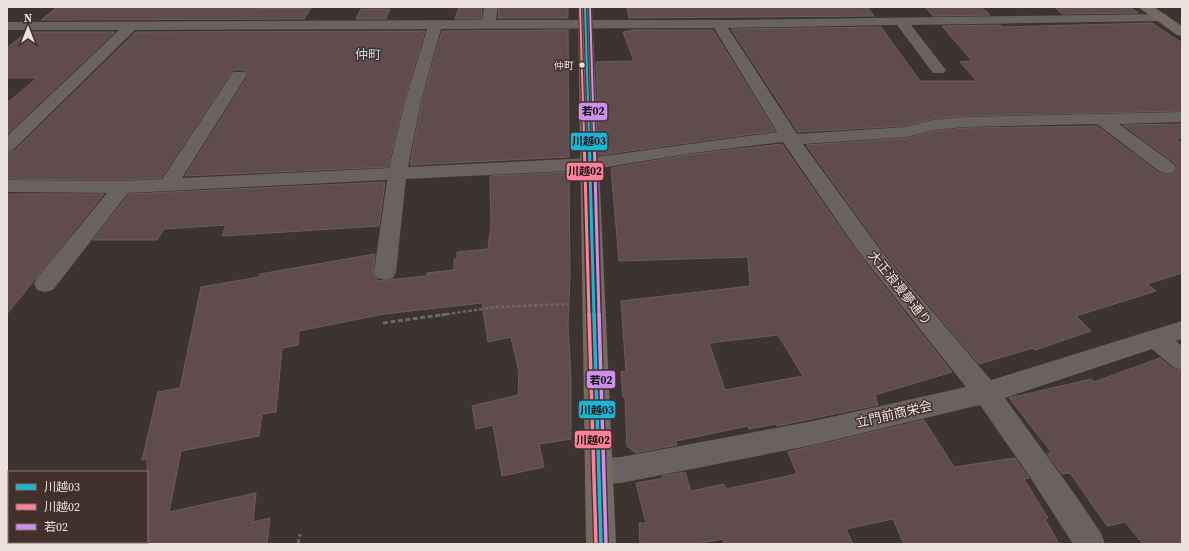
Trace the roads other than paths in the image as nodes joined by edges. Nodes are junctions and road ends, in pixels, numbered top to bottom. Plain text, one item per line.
1 (491, 7) edge
2 (895, 7) edge
3 (1145, 7) edge
4 (585, 16) edge
5 (1161, 17) junction
6 (906, 21) junction
7 (719, 24) junction
8 (132, 25) junction
9 (434, 25) junction
10 (488, 25) junction
11 (7, 26) edge
12 (1182, 32) edge
13 (938, 70) dead end
14 (239, 75) dead end
15 (1182, 117) edge
16 (1100, 118) junction
17 (790, 138) junction
18 (7, 146) edge
19 (589, 164) junction
20 (1167, 168) dead end
21 (397, 173) junction
22 (168, 185) junction
23 (7, 186) edge
24 (122, 187) junction
25 (386, 272) dead end
26 (45, 284) dead end
27 (1182, 330) edge
28 (1155, 338) junction
29 (1182, 360) edge
30 (986, 393) junction
31 (600, 471) junction
32 (601, 544) edge
33 (1090, 544) edge

1 - 10 street
2 - 6 street
3 - 5 main road
4 - 7 street
4 - 10 street
4 - 19 main road
5 - 6 street
5 - 12 main road
6 - 7 street
6 - 13 street
7 - 17 street, 大正浪漫夢通り
8 - 9 street
8 - 11 street
8 - 18 street
9 - 10 street
9 - 21 street
14 - 22 street
15 - 16 street
16 - 17 street
16 - 20 street
17 - 19 street
17 - 30 street, 大正浪漫夢通り
19 - 21 street
19 - 31 main road
21 - 22 street
21 - 25 street
22 - 24 street
23 - 24 street
24 - 26 street
27 - 28 street, 立門前商栄会
28 - 29 street
28 - 30 street, 立門前商栄会
30 - 31 street, 立門前商栄会
30 - 33 street, 大正浪漫夢通り
31 - 32 main road

